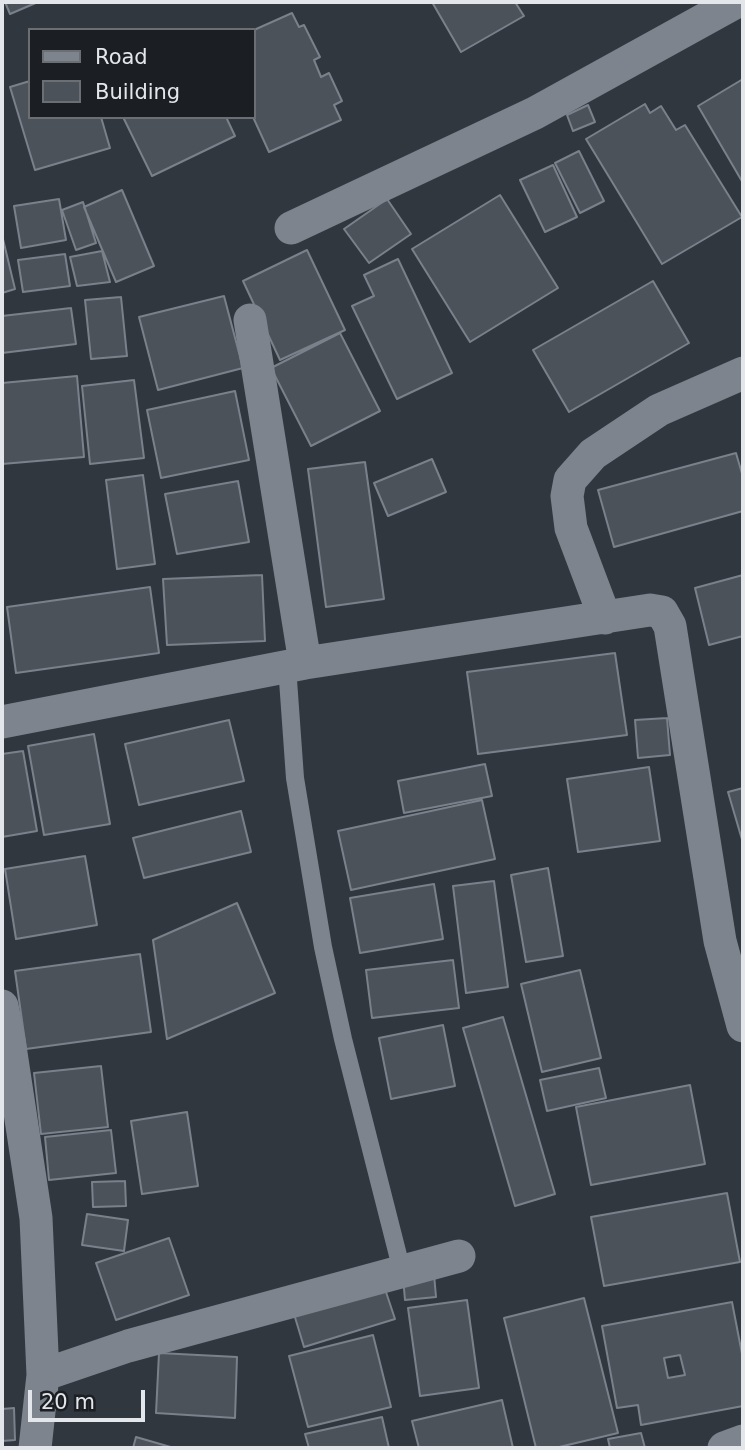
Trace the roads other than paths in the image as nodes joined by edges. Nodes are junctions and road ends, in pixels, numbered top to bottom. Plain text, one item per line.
1 (736, 2) edge
2 (291, 228) dead end
3 (250, 320) dead end
4 (743, 373) edge
5 (605, 618) junction
6 (296, 664) junction
7 (2, 722) edge
8 (2, 1006) edge
9 (743, 1026) edge
10 (459, 1256) dead end
11 (402, 1271) junction
12 (43, 1375) junction
13 (743, 1441) edge
14 (35, 1448) edge
15 (724, 1448) edge

1 - 2 street
3 - 6 street
4 - 5 street
5 - 6 street
5 - 9 street
6 - 7 street
6 - 11 lane
8 - 12 street
10 - 11 street
11 - 12 street
12 - 14 street
13 - 15 street

